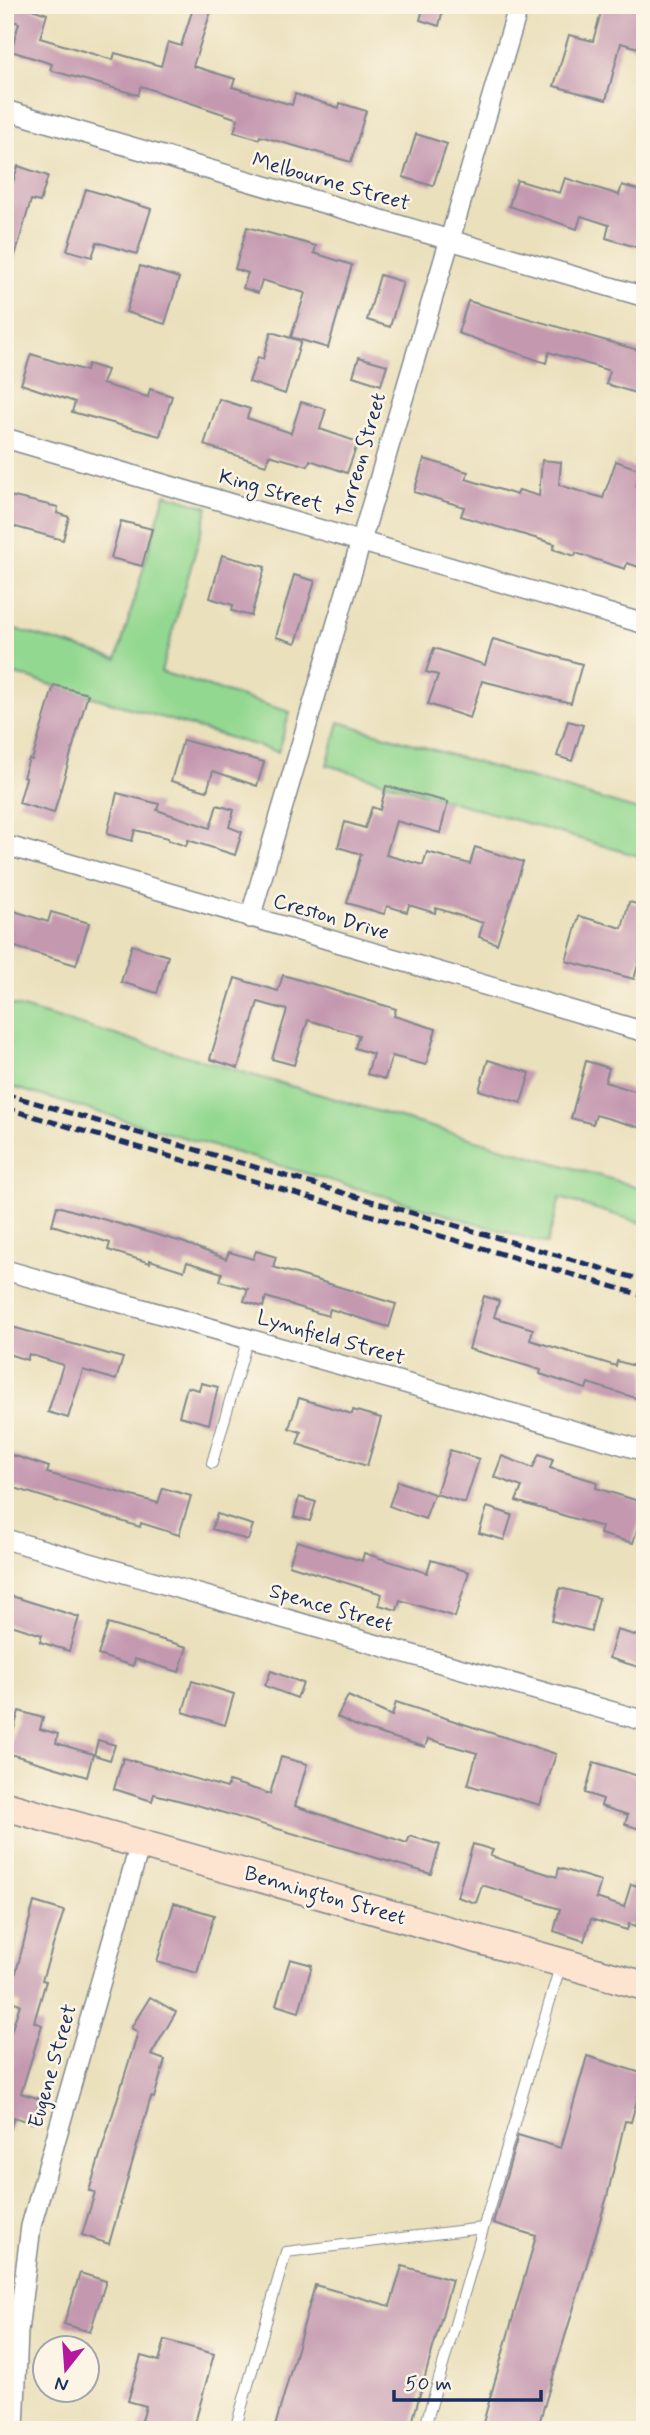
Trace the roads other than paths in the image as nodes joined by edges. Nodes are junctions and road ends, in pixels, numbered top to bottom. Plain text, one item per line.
1 (519, 5) edge
2 (5, 110) edge
3 (449, 240) junction
4 (645, 298) edge
5 (5, 438) edge
6 (361, 541) junction
7 (645, 624) edge
8 (5, 845) edge
9 (250, 918) junction
10 (645, 1032) edge
11 (5, 1270) edge
12 (248, 1338) junction
13 (645, 1451) edge
14 (212, 1462) dead end
15 (5, 1539) edge
16 (645, 1721) edge
17 (5, 1806) edge
18 (140, 1843) junction
19 (561, 1962) junction
20 (645, 1986) edge
21 (483, 2228) junction
22 (14, 2430) edge
23 (235, 2430) edge
24 (424, 2430) edge

1 - 3 street, Torreon Street
2 - 3 street, Melbourne Street
3 - 4 street, Melbourne Street
3 - 6 street, Torreon Street
5 - 6 street, King Street
6 - 7 street, King Street
6 - 9 street, Torreon Street
8 - 9 street, Creston Drive
9 - 10 street, Creston Drive
11 - 12 street, Lynnfield Street
12 - 13 street, Lynnfield Street
12 - 14 lane
15 - 16 street, Spence Street
17 - 18 street, Bennington Street
18 - 19 street, Bennington Street
18 - 22 street, Eugene Street
19 - 20 street, Bennington Street
19 - 21 lane
21 - 23 lane
21 - 24 lane

